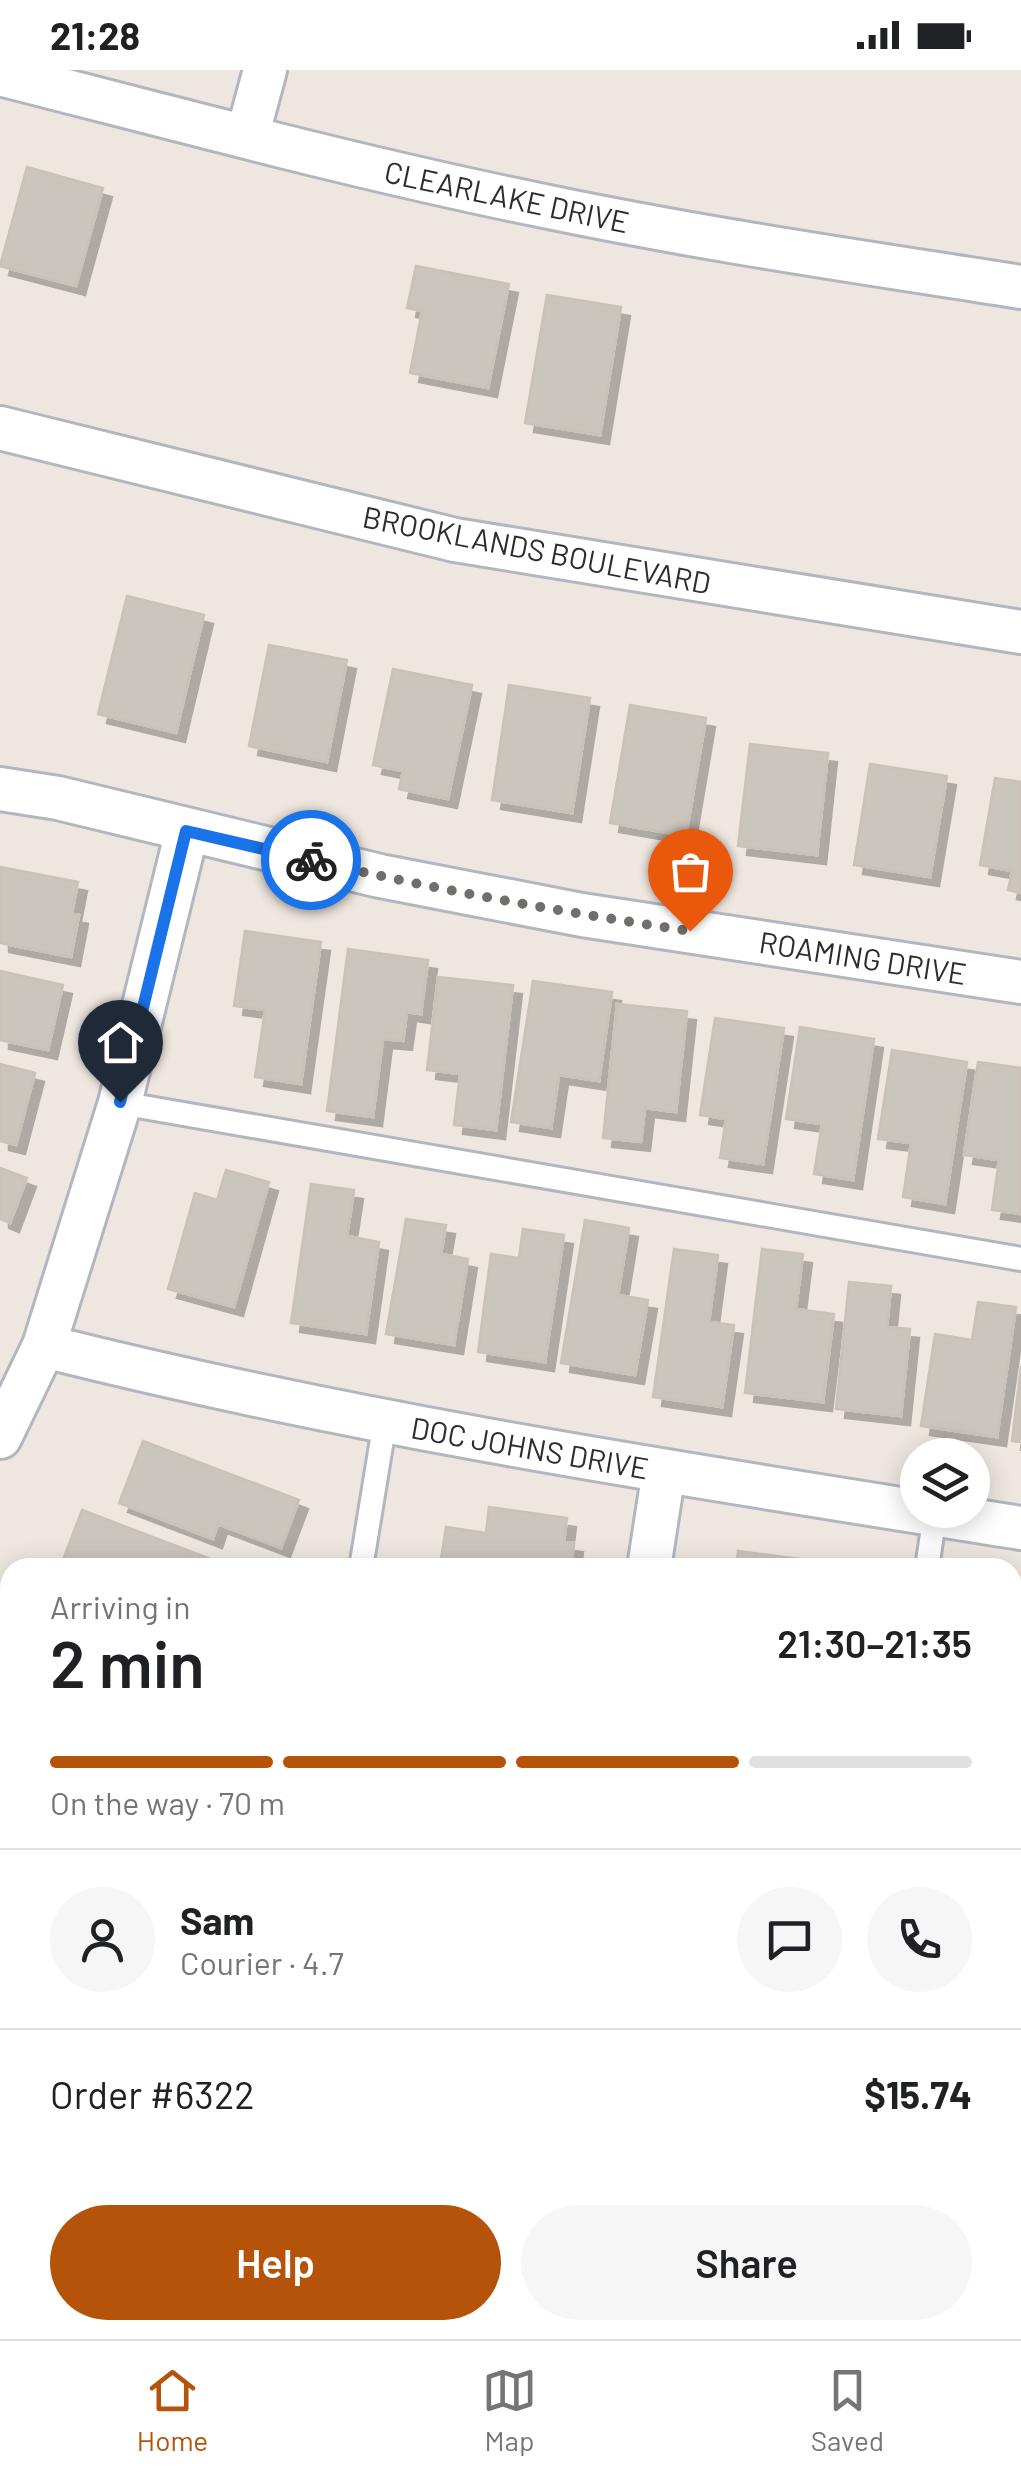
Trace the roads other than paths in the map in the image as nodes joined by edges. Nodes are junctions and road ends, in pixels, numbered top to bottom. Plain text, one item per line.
1 (264, 70) edge
2 (0, 74) edge
3 (247, 137) junction
4 (1021, 286) edge
5 (0, 428) edge
6 (1021, 632) edge
7 (0, 789) edge
8 (186, 831) junction
9 (1021, 982) edge
10 (120, 1102) junction
11 (1021, 1259) edge
12 (44, 1346) junction
13 (385, 1422) junction
14 (0, 1437) edge
15 (664, 1471) junction
16 (900, 1508) edge
17 (990, 1523) edge
18 (933, 1528) edge
19 (1021, 1528) edge
20 (363, 1558) edge
21 (651, 1558) edge
22 (928, 1558) edge

1 - 3 street
2 - 3 street, CLEARLAKE DRIVE
3 - 4 street, CLEARLAKE DRIVE
5 - 6 street, BROOKLANDS BOULEVARD
7 - 8 street, ROAMING DRIVE
8 - 9 street, ROAMING DRIVE
8 - 10 street
10 - 11 lane
10 - 12 street
12 - 13 street, DOC JOHNS DRIVE
12 - 14 street
13 - 15 street, DOC JOHNS DRIVE
13 - 20 lane
15 - 16 street, DOC JOHNS DRIVE
15 - 21 street
17 - 19 street, DOC JOHNS DRIVE
18 - 22 lane

